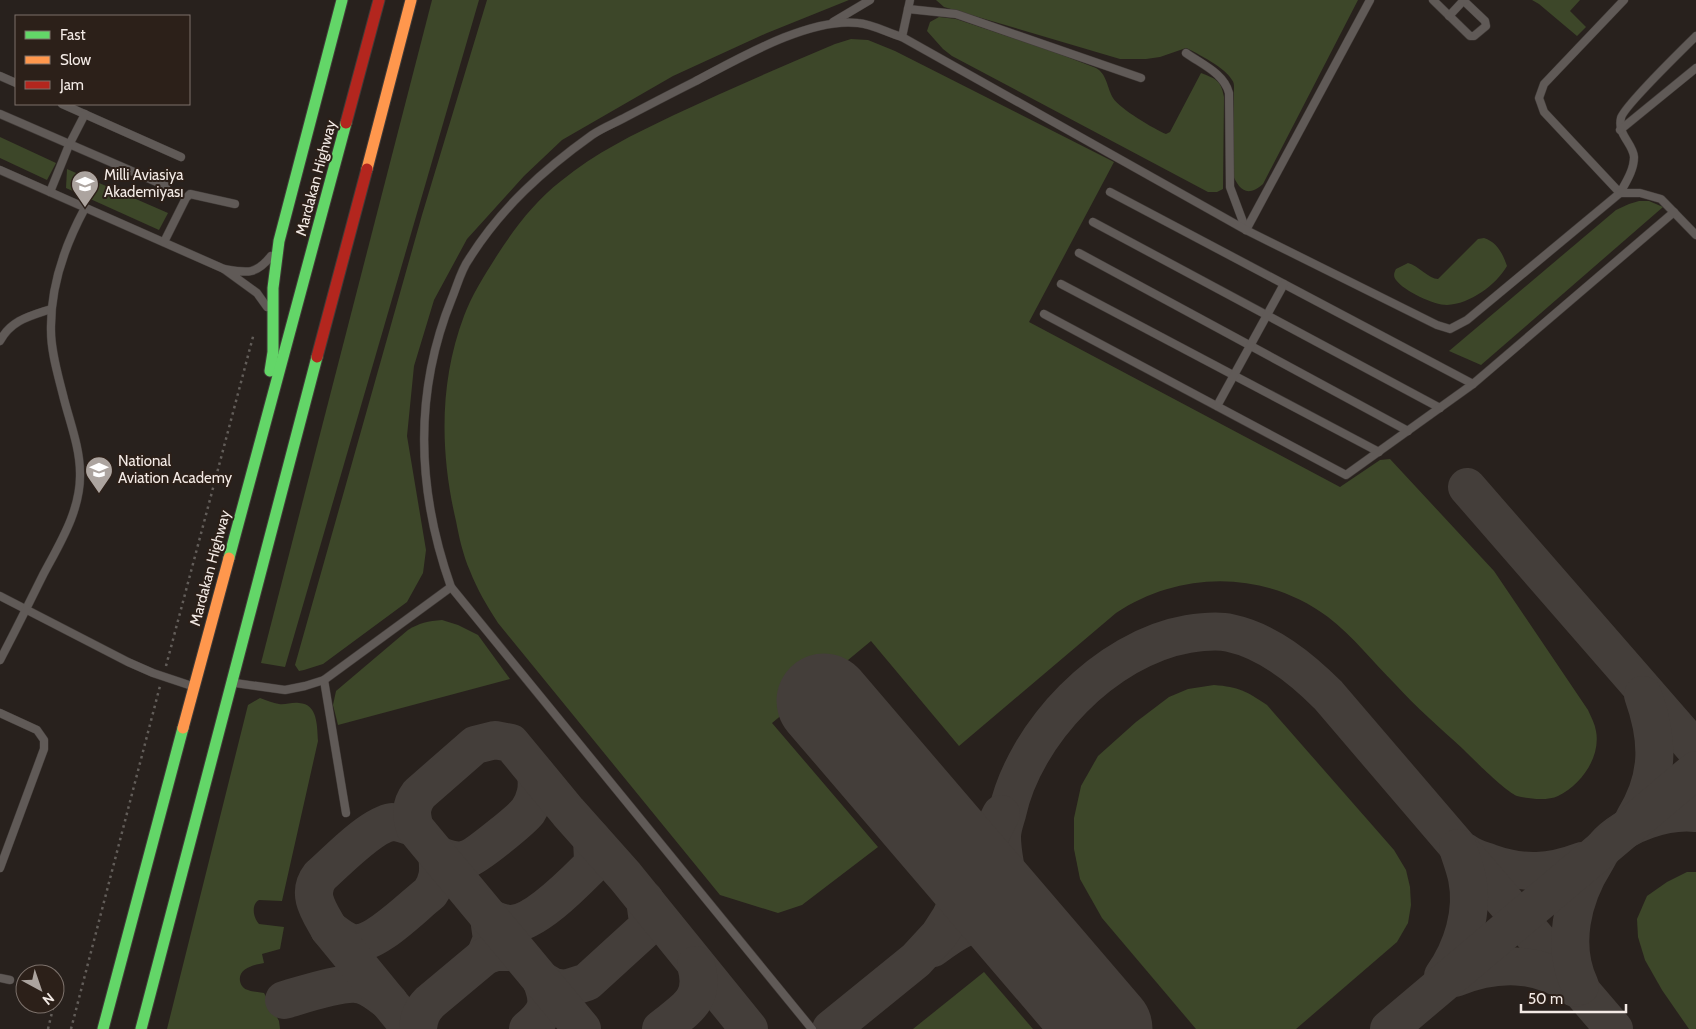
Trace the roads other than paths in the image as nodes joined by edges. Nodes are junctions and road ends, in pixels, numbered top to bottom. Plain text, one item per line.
1 (342, 0) edge
2 (378, 0) edge
3 (411, 0) edge
4 (870, 0) edge
5 (910, 0) edge
6 (1370, 0) edge
7 (1433, 0) edge
8 (1464, 0) edge
9 (1624, 0) edge
10 (908, 9) junction
11 (1449, 16) junction
12 (833, 22) junction
13 (1696, 36) edge
14 (902, 37) junction
15 (1186, 53) dead end
16 (1696, 68) edge
17 (0, 76) edge
18 (1141, 78) dead end
19 (15, 83) edge
20 (64, 105) edge
21 (0, 114) edge
22 (85, 114) junction
23 (1620, 130) junction
24 (69, 145) junction
25 (181, 157) dead end
26 (0, 170) edge
27 (166, 186) dead end
28 (50, 192) junction
29 (1110, 192) dead end
30 (1620, 193) junction
31 (235, 204) dead end
32 (85, 208) junction
33 (1674, 212) junction
34 (1093, 222) dead end
35 (1246, 230) junction
36 (1696, 234) edge
37 (279, 241) junction
38 (164, 242) junction
39 (1079, 253) dead end
40 (224, 270) junction
41 (1061, 284) dead end
42 (1284, 284) junction
43 (51, 309) junction
44 (1044, 314) dead end
45 (1267, 316) junction
46 (272, 324) junction
47 (0, 341) edge
48 (1250, 346) junction
49 (1234, 375) junction
50 (1473, 384) junction
51 (1217, 406) junction
52 (1440, 408) junction
53 (1408, 431) junction
54 (1379, 452) junction
55 (254, 467) junction
56 (451, 587) junction
57 (0, 596) edge
58 (26, 609) junction
59 (0, 660) edge
60 (324, 680) junction
61 (231, 683) junction
62 (193, 686) junction
63 (0, 713) edge
64 (346, 813) dead end
65 (0, 868) edge
66 (155, 976) junction
67 (0, 978) edge
68 (10, 980) dead end
69 (103, 1029) edge
70 (141, 1029) edge
71 (149, 1029) edge
72 (812, 1029) edge

1 - 37 main road
2 - 55 main road, Mardakan Highway
3 - 61 main road
4 - 12 lane
5 - 10 lane
6 - 35 lane
7 - 11 lane
8 - 11 lane
8 - 11 lane
9 - 30 lane
10 - 14 lane
10 - 18 lane
12 - 14 lane
12 - 56 lane
13 - 23 lane
14 - 35 lane
15 - 35 lane
16 - 23 lane
17 - 19 lane
20 - 22 lane
21 - 24 lane
22 - 24 lane
22 - 25 lane
23 - 30 lane
24 - 27 lane
24 - 28 lane
26 - 28 lane
28 - 32 lane
29 - 42 lane
30 - 33 lane
30 - 35 lane
31 - 38 lane
32 - 38 lane
32 - 43 lane
33 - 36 lane
33 - 50 lane
34 - 45 lane
37 - 40 lane
37 - 46 main road
38 - 40 lane
39 - 48 lane
40 - 46 lane
41 - 49 lane
42 - 45 lane
42 - 50 lane
43 - 47 lane
43 - 58 lane
44 - 51 lane
45 - 48 lane
45 - 52 lane
46 - 55 main road
48 - 49 lane
48 - 53 lane
49 - 51 lane
49 - 54 lane
50 - 52 lane
51 - 54 lane
52 - 53 lane
53 - 54 lane
55 - 62 main road, Mardakan Highway
56 - 60 lane
56 - 72 lane
57 - 58 lane
58 - 59 lane
58 - 62 lane
60 - 61 lane
60 - 64 lane
61 - 66 main road
62 - 69 main road, Mardakan Highway
63 - 65 lane
66 - 70 main road
66 - 71 lane
67 - 68 lane

